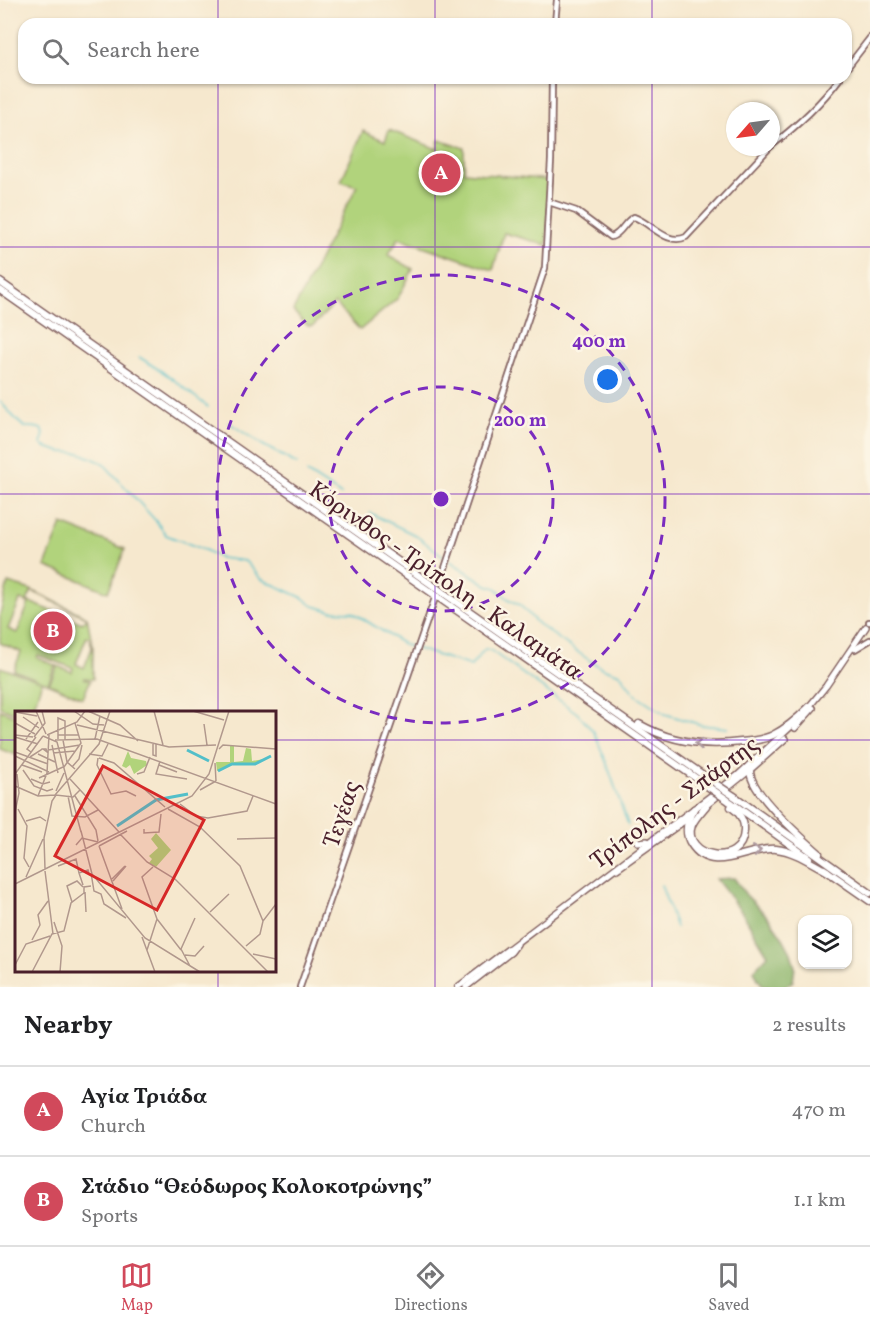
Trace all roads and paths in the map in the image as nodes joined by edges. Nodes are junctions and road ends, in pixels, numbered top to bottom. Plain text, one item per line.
1 (557, 0) edge
2 (556, 18) edge
3 (870, 38) edge
4 (852, 61) edge
5 (552, 84) edge
6 (835, 84) edge
7 (780, 139) edge
8 (762, 156) edge
9 (549, 202) junction
10 (0, 282) edge
11 (0, 290) edge
12 (440, 583) dead end
13 (435, 598) dead end
14 (869, 624) edge
15 (870, 640) edge
16 (855, 649) junction
17 (809, 707) junction
18 (622, 717) junction
19 (750, 770) junction
20 (713, 786) junction
21 (730, 800) junction
22 (706, 806) junction
23 (694, 809) junction
24 (689, 818) junction
25 (630, 834) dead end
26 (652, 839) junction
27 (827, 871) junction
28 (844, 875) junction
29 (584, 892) junction
30 (870, 893) edge
31 (870, 901) edge
32 (522, 939) junction
33 (300, 987) edge
34 (458, 987) edge
35 (466, 987) edge

1 - 2 main road
3 - 4 main road
5 - 9 main road
6 - 7 main road
8 - 9 main road
9 - 12 main road
10 - 18 highway, Κόρινθος - Τρίπολη - Καλαμάτα
11 - 20 highway, Κόρινθος - Τρίπολη - Καλαμάτα
13 - 33 main road, Τεγέας
14 - 16 main road, Τρίπολης - Σπάρτης
14 - 17 main road, Τρίπολης - Σπάρτης
15 - 16 main road
16 - 19 main road, Τρίπολης - Σπάρτης
17 -> 18 highway
17 - 23 main road, Τρίπολης - Σπάρτης
18 - 20 highway, Κόρινθος - Τρίπολη - Καλαμάτα
19 - 22 main road, Τρίπολης - Σπάρτης
19 - 28 highway
20 - 21 highway, Κόρινθος - Τρίπολη - Καλαμάτα, bridge
20 - 21 highway, Κόρινθος - Τρίπολη - Καλαμάτα, bridge
21 - 22 highway, Κόρινθος - Τρίπολη - Καλαμάτα
21 - 27 highway, Κόρινθος - Τρίπολη - Καλαμάτα
21 - 28 highway, Κόρινθος - Τρίπολη - Καλαμάτα
22 - 24 main road, Τρίπολης - Σπάρτης
23 - 24 highway
23 - 26 main road, Τρίπολης - Σπάρτης
24 -> 27 highway
24 - 29 main road, Τρίπολης - Σπάρτης
25 - 26 main road
26 - 29 main road, Τρίπολης - Σπάρτης
27 - 31 highway, Κόρινθος - Τρίπολη - Καλαμάτα
28 - 30 highway, Κόρινθος - Τρίπολη - Καλαμάτα
29 - 32 main road
32 - 34 main road
32 - 35 main road

